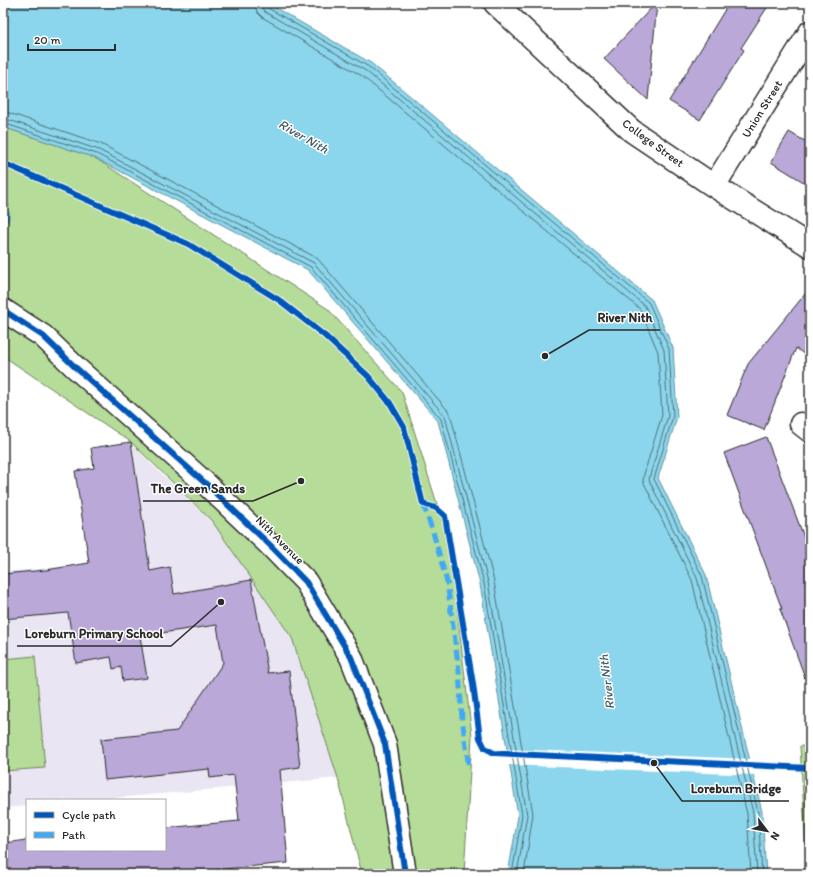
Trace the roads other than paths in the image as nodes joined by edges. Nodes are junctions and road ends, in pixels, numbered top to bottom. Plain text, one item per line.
1 (495, 3) edge
2 (810, 32) edge
3 (714, 186) junction
4 (810, 246) edge
5 (3, 310) edge
6 (405, 874) edge

1 - 3 street, College Street
2 - 3 street, Union Street
3 - 4 street, College Street
5 - 6 street, Nith Avenue

